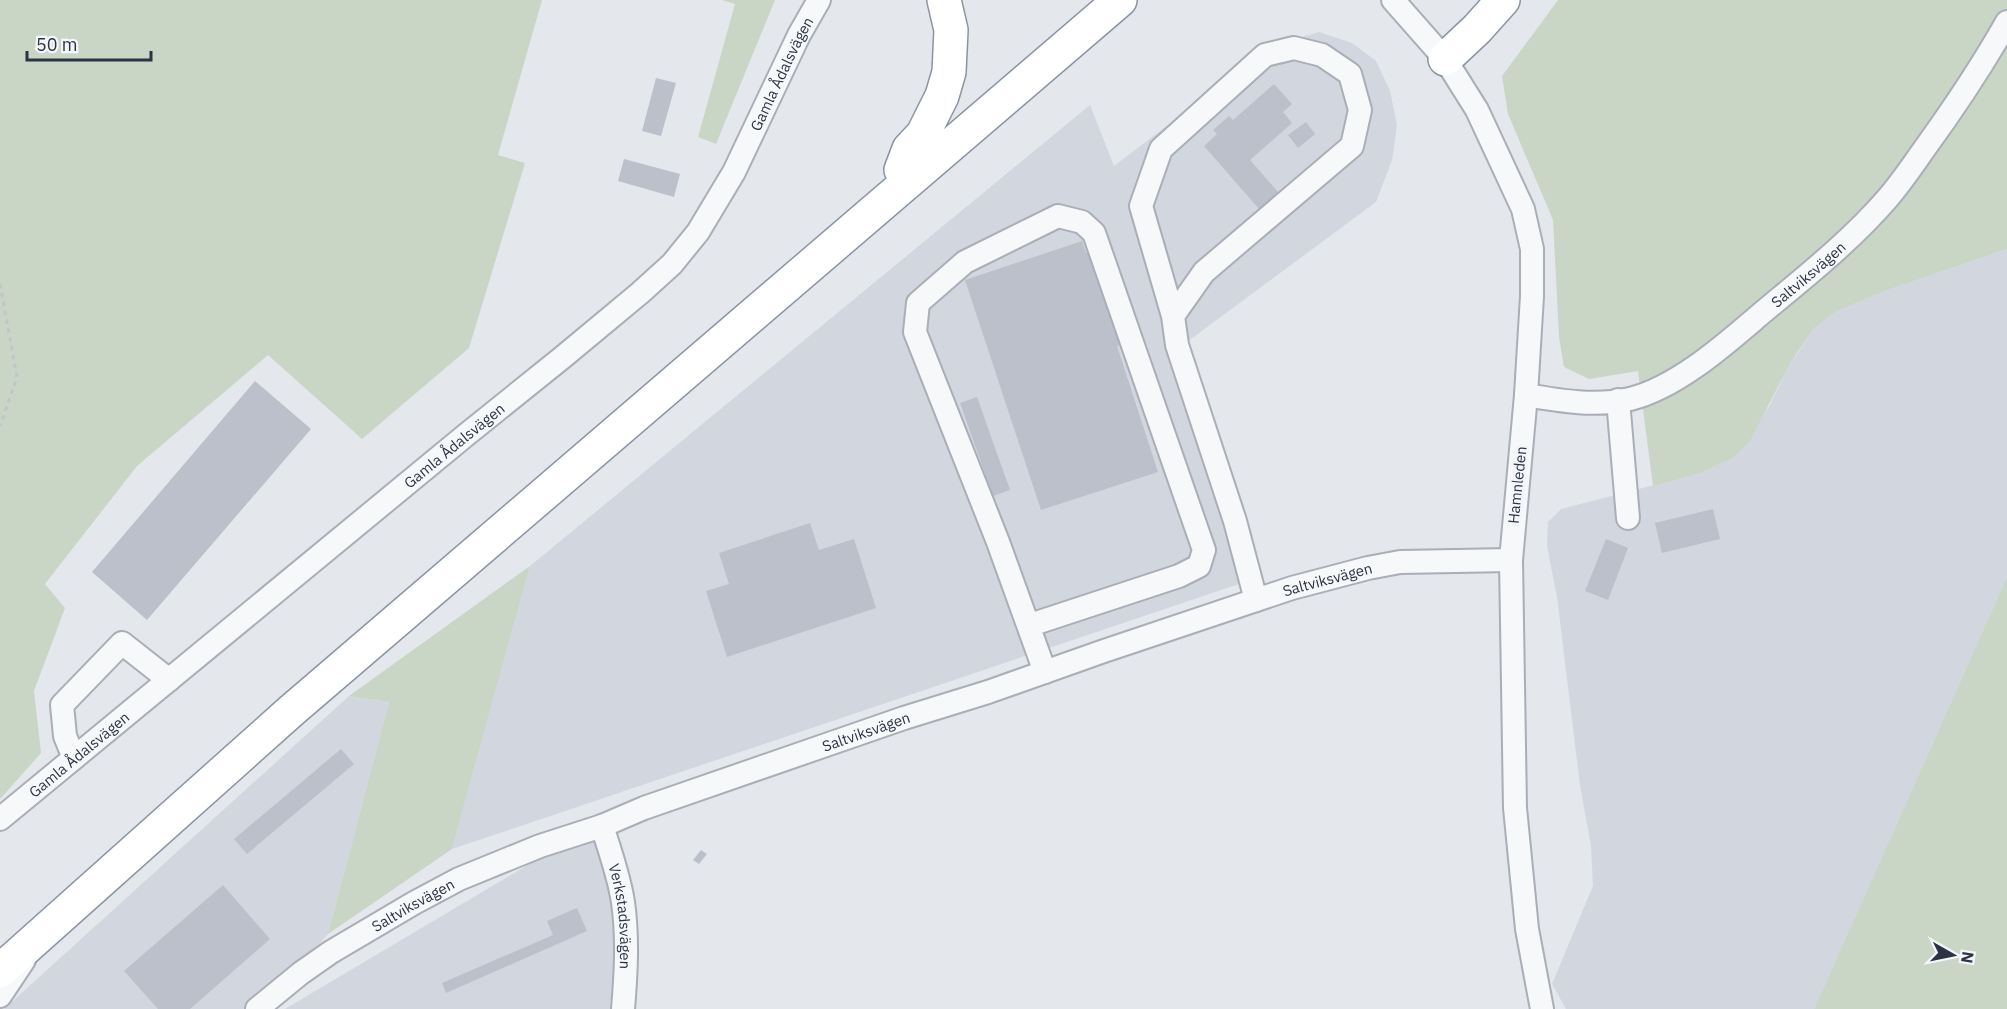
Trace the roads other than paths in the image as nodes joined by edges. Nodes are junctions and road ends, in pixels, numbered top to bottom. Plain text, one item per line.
1 (819, 0) edge
2 (944, 0) edge
3 (1099, 0) edge
4 (1120, 0) edge
5 (1393, 0) edge
6 (1503, 0) edge
7 (2007, 22) edge
8 (1445, 59) junction
9 (902, 170) junction
10 (1173, 316) junction
11 (1526, 395) junction
12 (1618, 400) junction
13 (1628, 518) dead end
14 (1511, 560) junction
15 (1256, 600) junction
16 (1030, 625) junction
17 (1045, 672) junction
18 (170, 680) junction
19 (74, 758) junction
20 (0, 819) edge
21 (602, 826) junction
22 (34, 941) junction
23 (0, 945) edge
24 (0, 971) edge
25 (0, 996) edge
26 (257, 1009) edge
27 (623, 1009) edge
28 (1542, 1009) edge

1 - 18 street, Gamla Ådalsvägen
2 - 9 highway
3 - 9 highway
4 - 22 highway
5 - 8 street, Hamnleden
6 - 8 highway
7 - 12 street, Saltviksvägen
8 - 11 street, Hamnleden
9 - 23 highway
10 - 10 street
10 - 15 street
11 - 12 street, Saltviksvägen
11 - 14 street, Hamnleden
12 - 13 street
14 - 15 street, Saltviksvägen
14 - 28 street, Hamnleden
15 - 17 street, Saltviksvägen
16 - 16 street
16 - 17 street
17 - 21 street, Saltviksvägen
18 - 19 street, Gamla Ådalsvägen
18 - 19 street
19 - 20 street, Gamla Ådalsvägen
21 - 26 street, Saltviksvägen
21 - 27 street, Verkstadsvägen
22 - 24 highway
22 - 25 street

